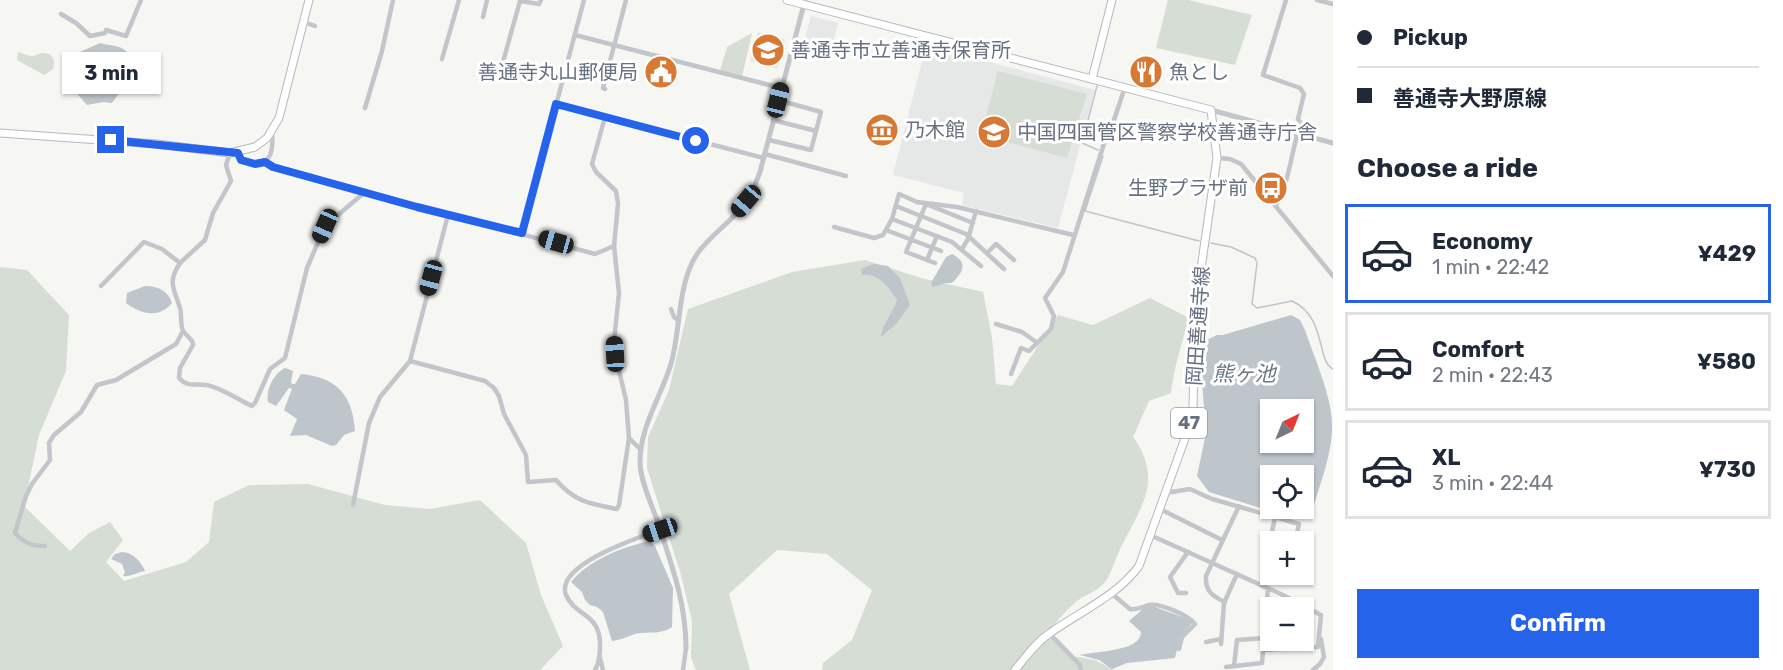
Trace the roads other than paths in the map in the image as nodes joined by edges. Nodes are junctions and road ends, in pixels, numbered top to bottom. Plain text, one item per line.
1 (141, 0) edge
2 (309, 0) edge
3 (393, 0) edge
4 (459, 0) edge
5 (487, 0) edge
6 (541, 0) edge
7 (584, 0) edge
8 (626, 0) edge
9 (787, 0) edge
10 (1112, 0) edge
11 (1286, 0) edge
12 (1317, 0) edge
13 (517, 1) edge
14 (804, 2) edge
15 (1333, 4) edge
16 (61, 14) dead end
17 (483, 17) dead end
18 (304, 22) junction
19 (315, 26) dead end
20 (575, 35) junction
21 (614, 46) junction
22 (442, 59) dead end
23 (501, 69) dead end
24 (1092, 79) junction
25 (1125, 87) junction
26 (605, 88) dead end
27 (781, 88) junction
28 (778, 100) junction
29 (556, 104) junction
30 (365, 108) dead end
31 (1211, 110) junction
32 (605, 117) junction
33 (774, 120) junction
34 (272, 131) junction
35 (816, 131) junction
36 (0, 133) edge
37 (1297, 133) junction
38 (769, 140) junction
39 (1333, 142) edge
40 (234, 153) junction
41 (765, 156) junction
42 (1216, 158) junction
43 (265, 162) junction
44 (846, 176) dead end
45 (365, 192) junction
46 (923, 203) junction
47 (896, 206) junction
48 (1276, 206) junction
49 (976, 211) junction
50 (448, 215) junction
51 (921, 216) junction
52 (892, 219) junction
53 (972, 223) junction
54 (834, 227) dead end
55 (916, 228) junction
56 (886, 230) junction
57 (522, 233) junction
58 (1073, 235) junction
59 (937, 236) junction
60 (969, 236) junction
61 (911, 239) junction
62 (614, 246) junction
63 (932, 248) junction
64 (962, 249) junction
65 (941, 251) dead end
66 (987, 253) junction
67 (927, 260) junction
68 (1014, 260) dead end
69 (180, 263) junction
70 (935, 263) dead end
71 (981, 266) dead end
72 (1004, 269) dead end
73 (1333, 276) edge
74 (101, 286) dead end
75 (671, 309) dead end
76 (679, 321) junction
77 (996, 324) dead end
78 (183, 331) junction
79 (1036, 342) junction
80 (410, 361) junction
81 (1011, 374) dead end
82 (629, 438) junction
83 (641, 450) junction
84 (1166, 493) junction
85 (353, 505) dead end
86 (1239, 506) junction
87 (1160, 509) junction
88 (1260, 513) edge
89 (1279, 519) edge
90 (660, 530) junction
91 (1298, 531) edge
92 (1150, 535) junction
93 (1222, 540) junction
94 (45, 546) dead end
95 (1188, 552) junction
96 (1212, 563) junction
97 (1237, 574) junction
98 (1268, 588) junction
99 (1112, 593) junction
100 (1186, 593) dead end
101 (1267, 597) edge
102 (1283, 597) edge
103 (1225, 602) junction
104 (1314, 612) edge
105 (1049, 633) junction
106 (1260, 638) edge
107 (1320, 638) junction
108 (1206, 642) dead end
109 (1314, 647) edge
110 (686, 648) joint
111 (1179, 649) dead end
112 (1263, 651) edge
113 (1333, 654) edge
114 (600, 655) junction
115 (1324, 657) junction
116 (1234, 666) junction
117 (1226, 667) dead end
118 (595, 670) edge
119 (603, 670) edge
120 (683, 670) edge
121 (1015, 670) edge
122 (1081, 670) edge
123 (1313, 670) edge

1 - 16 street
2 - 18 main road
3 - 30 street
4 - 22 street
5 - 17 street
6 - 13 street
7 - 20 street
8 - 21 street
9 - 14 main road
10 - 24 main road
11 - 37 street
12 - 15 street
13 - 23 street
14 - 24 main road
14 - 27 street
18 - 19 street
18 - 34 main road
20 - 21 street
20 - 29 street
21 - 26 street
21 - 27 street
24 - 25 main road
25 - 31 main road
25 - 58 street
27 - 28 street
28 - 33 street
28 - 35 street
29 - 32 street
29 - 57 street
31 - 37 street
31 - 42 main road, 岡田善通寺線 / 47
32 - 41 street
32 - 62 street
33 - 35 street
33 - 38 street
34 - 40 main road
34 - 43 street
35 - 38 street
36 - 40 main road
37 - 39 street
37 - 48 street
38 - 41 street
40 - 43 street
40 - 69 street
41 - 44 street
41 - 76 street
42 - 48 street
42 - 84 main road, 岡田善通寺線 / 47
43 - 45 street
45 - 50 street
45 - 78 street
46 - 47 street
46 - 49 street
46 - 51 street
46 - 53 street
47 - 51 street
47 - 52 street
48 - 73 street
49 - 53 street
49 - 58 street
50 - 57 street
50 - 80 street
51 - 55 street
51 - 60 street
52 - 55 street
52 - 56 street
53 - 60 street
54 - 56 street
55 - 59 street
55 - 61 street
56 - 61 street
57 - 62 street
58 - 79 street
59 - 63 street
59 - 64 street
60 - 64 street
60 - 66 street
61 - 63 street
61 - 67 street
62 - 82 street
63 - 65 street
63 - 67 street
64 - 71 street
66 - 68 street
66 - 72 street
67 - 70 street
69 - 74 street
69 - 78 street
75 - 76 street
76 - 83 street
77 - 79 street
78 - 94 street
79 - 81 street
80 - 82 street
80 - 85 street
82 - 83 street
83 - 90 street
84 - 86 street
84 - 87 main road, 岡田善通寺線 / 47
86 - 88 street
86 - 93 street
87 - 92 main road, 岡田善通寺線 / 47
87 - 93 street
89 - 91 street
90 - 110 street
90 - 114 street
92 - 95 street
92 - 99 main road, 岡田善通寺線 / 47
93 - 96 street
95 - 96 street
95 - 100 street
96 - 97 street
96 - 103 street
97 - 98 street
97 - 103 street
98 - 101 street
98 - 102 street
99 - 105 main road, 岡田善通寺線 / 47
99 - 111 street
103 - 108 street
104 - 107 street
105 - 121 main road, 岡田善通寺線 / 47
105 - 122 street
106 - 116 street
107 - 109 street
107 - 115 street
110 - 120 street
112 - 116 street
113 - 115 street
114 - 118 street
114 - 119 street
115 - 123 street
116 - 117 street

